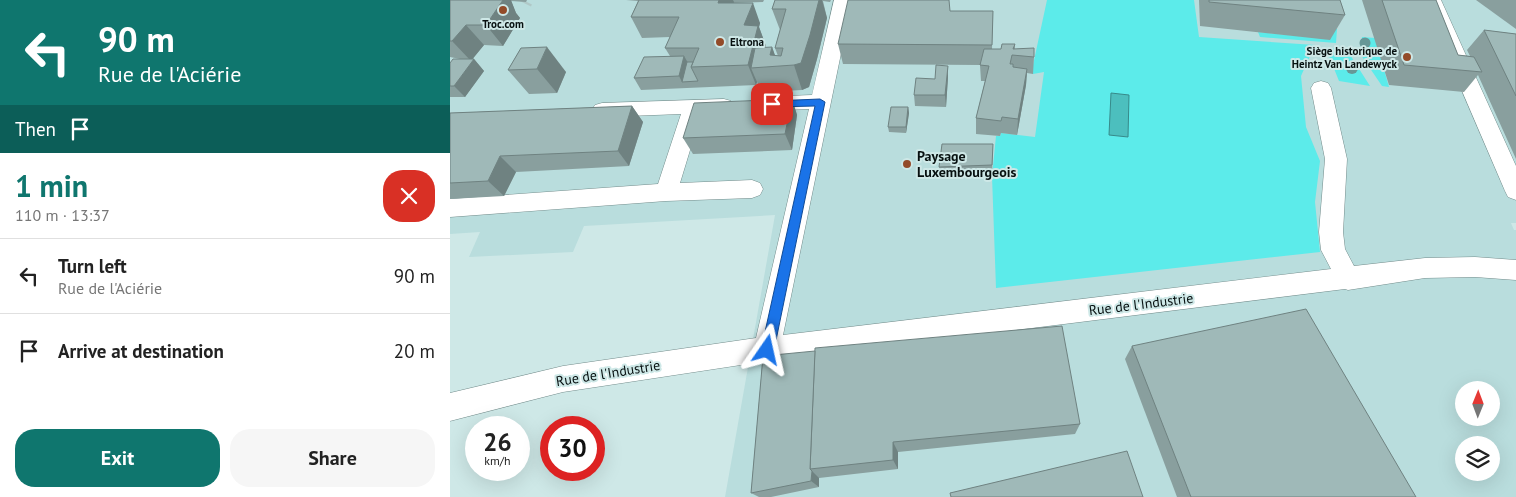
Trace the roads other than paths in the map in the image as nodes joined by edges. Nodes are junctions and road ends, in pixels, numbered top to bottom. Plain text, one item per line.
1 (843, 0) edge
2 (1432, 0) edge
3 (1321, 88) dead end
4 (820, 102) junction
5 (693, 107) junction
6 (581, 111) edge
7 (752, 189) dead end
8 (1516, 191) edge
9 (666, 192) junction
10 (450, 208) edge
11 (1516, 270) edge
12 (1348, 279) junction
13 (767, 350) junction
14 (450, 407) edge

1 - 4 street
2 - 8 street
3 - 12 street
4 - 5 street
4 - 13 street
5 - 6 street
5 - 9 street
7 - 9 street
9 - 10 street
11 - 12 street, Rue de l'Industrie
12 - 13 street, Rue de l'Industrie
13 - 14 street, Rue de l'Industrie

